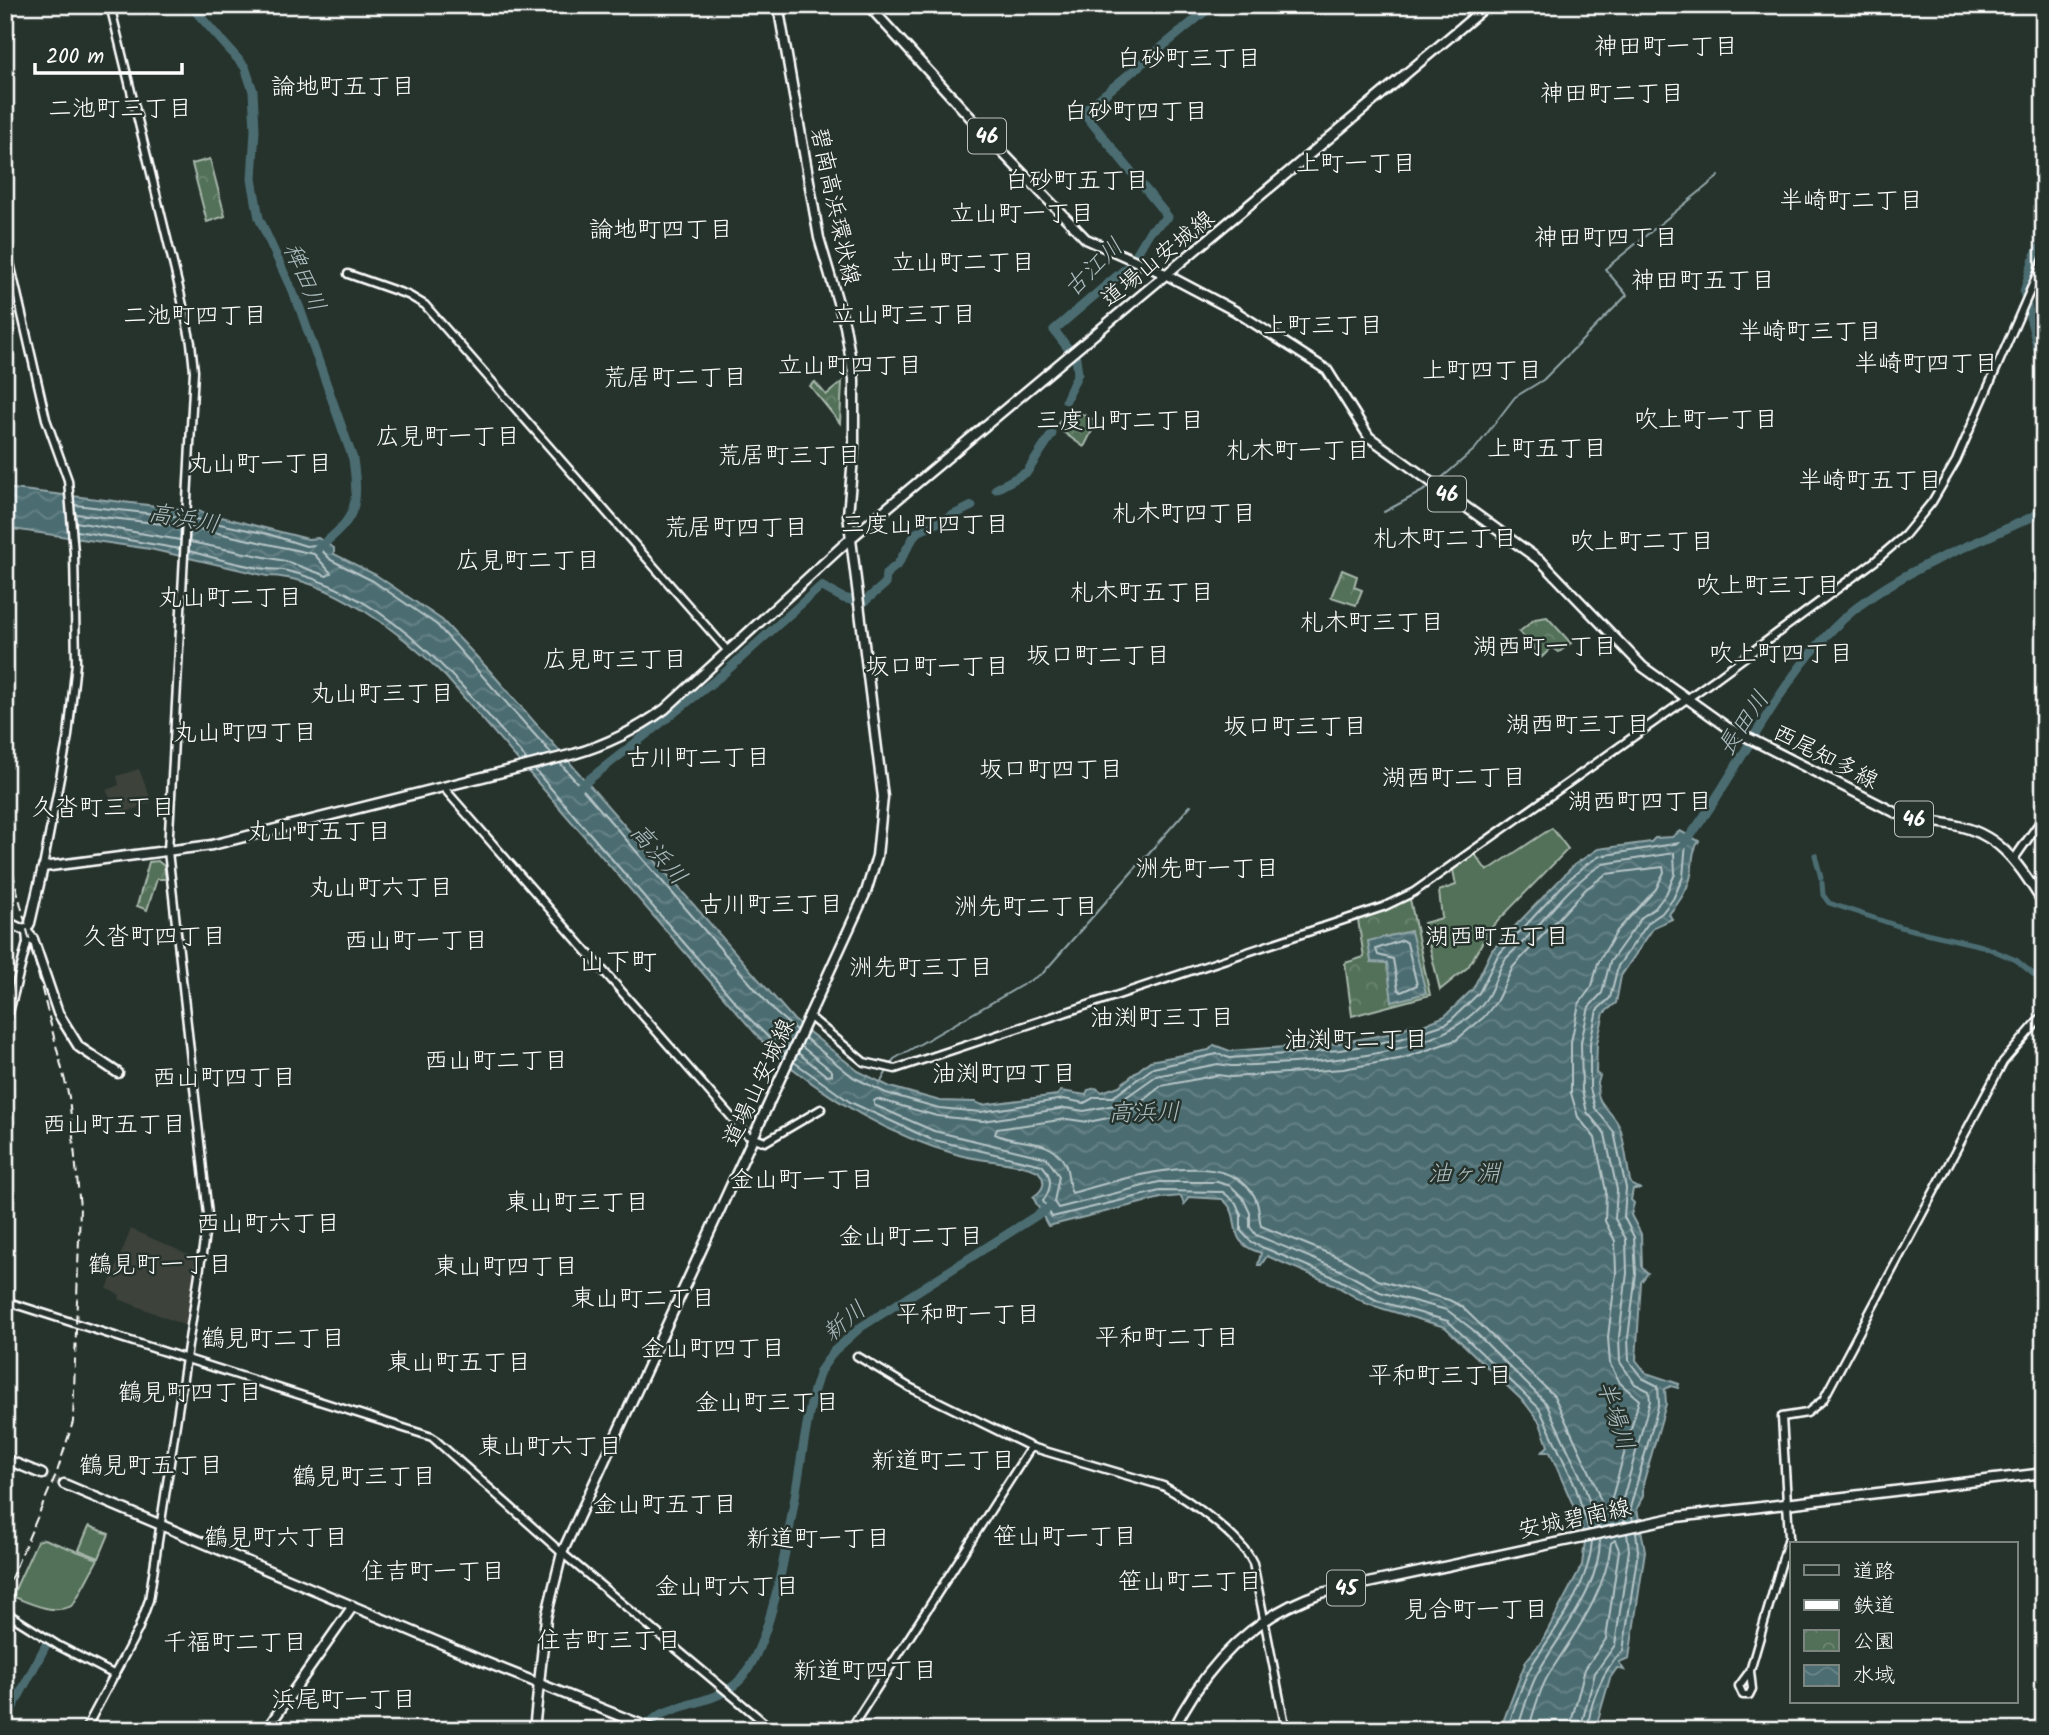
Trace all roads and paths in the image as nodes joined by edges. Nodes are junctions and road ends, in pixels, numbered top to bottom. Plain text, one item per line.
1 (110, 5) edge
2 (778, 5) edge
3 (868, 5) edge
4 (1488, 5) edge
5 (5, 241) edge
6 (2044, 259) edge
7 (348, 274) dead end
8 (1165, 274) junction
9 (850, 539) junction
10 (727, 650) junction
11 (1685, 699) junction
12 (443, 787) junction
13 (2044, 816) edge
14 (168, 851) junction
15 (2014, 859) junction
16 (43, 867) junction
17 (2044, 904) edge
18 (5, 921) edge
19 (26, 931) junction
20 (2044, 1014) edge
21 (808, 1020) junction
22 (5, 1028) edge
23 (118, 1073) dead end
24 (821, 1109) dead end
25 (753, 1140) junction
26 (5, 1301) edge
27 (858, 1356) dead end
28 (188, 1360) junction
29 (1031, 1447) junction
30 (5, 1460) edge
31 (2044, 1473) edge
32 (41, 1475) tunnel mouth
33 (64, 1484) tunnel mouth
34 (1788, 1504) junction
35 (162, 1524) junction
36 (562, 1553) junction
37 (353, 1606) junction
38 (5, 1612) edge
39 (1264, 1621) junction
40 (1751, 1671) dead end
41 (115, 1675) junction
42 (539, 1682) junction
43 (85, 1730) edge
44 (265, 1730) edge
45 (534, 1730) edge
46 (655, 1730) edge
47 (773, 1730) edge
48 (850, 1730) edge
49 (1173, 1730) edge
50 (1286, 1730) edge

1 - 14 street
2 - 9 main road, 碧南高浜環状線
3 - 8 main road, 西尾知多線 / 46
4 - 8 main road, 道場山安城線
5 - 16 street
6 - 11 street
7 - 10 street
8 - 9 main road, 道場山安城線
8 - 11 main road, 西尾知多線 / 46
9 - 10 main road, 道場山安城線
9 - 21 main road, 道場山安城線
10 - 12 main road, 道場山安城線
11 - 15 main road, 西尾知多線 / 46
11 - 21 street
12 - 14 main road, 道場山安城線
12 - 25 street
13 - 15 street
14 - 16 main road, 道場山安城線
14 - 28 street
15 - 17 main road, 西尾知多線 / 46
16 - 19 main road
18 - 19 main road
19 - 22 street
19 - 23 main road
20 - 34 street
21 - 25 main road, 道場山安城線
24 - 25 street
25 - 36 main road, 道場山安城線
26 - 28 street
27 - 29 street
28 - 35 street
28 - 36 street
29 - 39 street
29 - 48 street
30 - 32 main road
31 - 34 main road, 安城碧南線 / 45
33 - 35 main road
34 - 39 main road, 安城碧南線 / 45
34 - 40 street
35 - 37 main road
35 - 41 street
36 - 42 main road, 道場山安城線
36 - 47 street
37 - 42 main road
37 - 44 main road
38 - 41 street
39 - 49 main road, 安城碧南線 / 45
39 - 50 street
41 - 43 street
42 - 45 main road
42 - 46 main road

